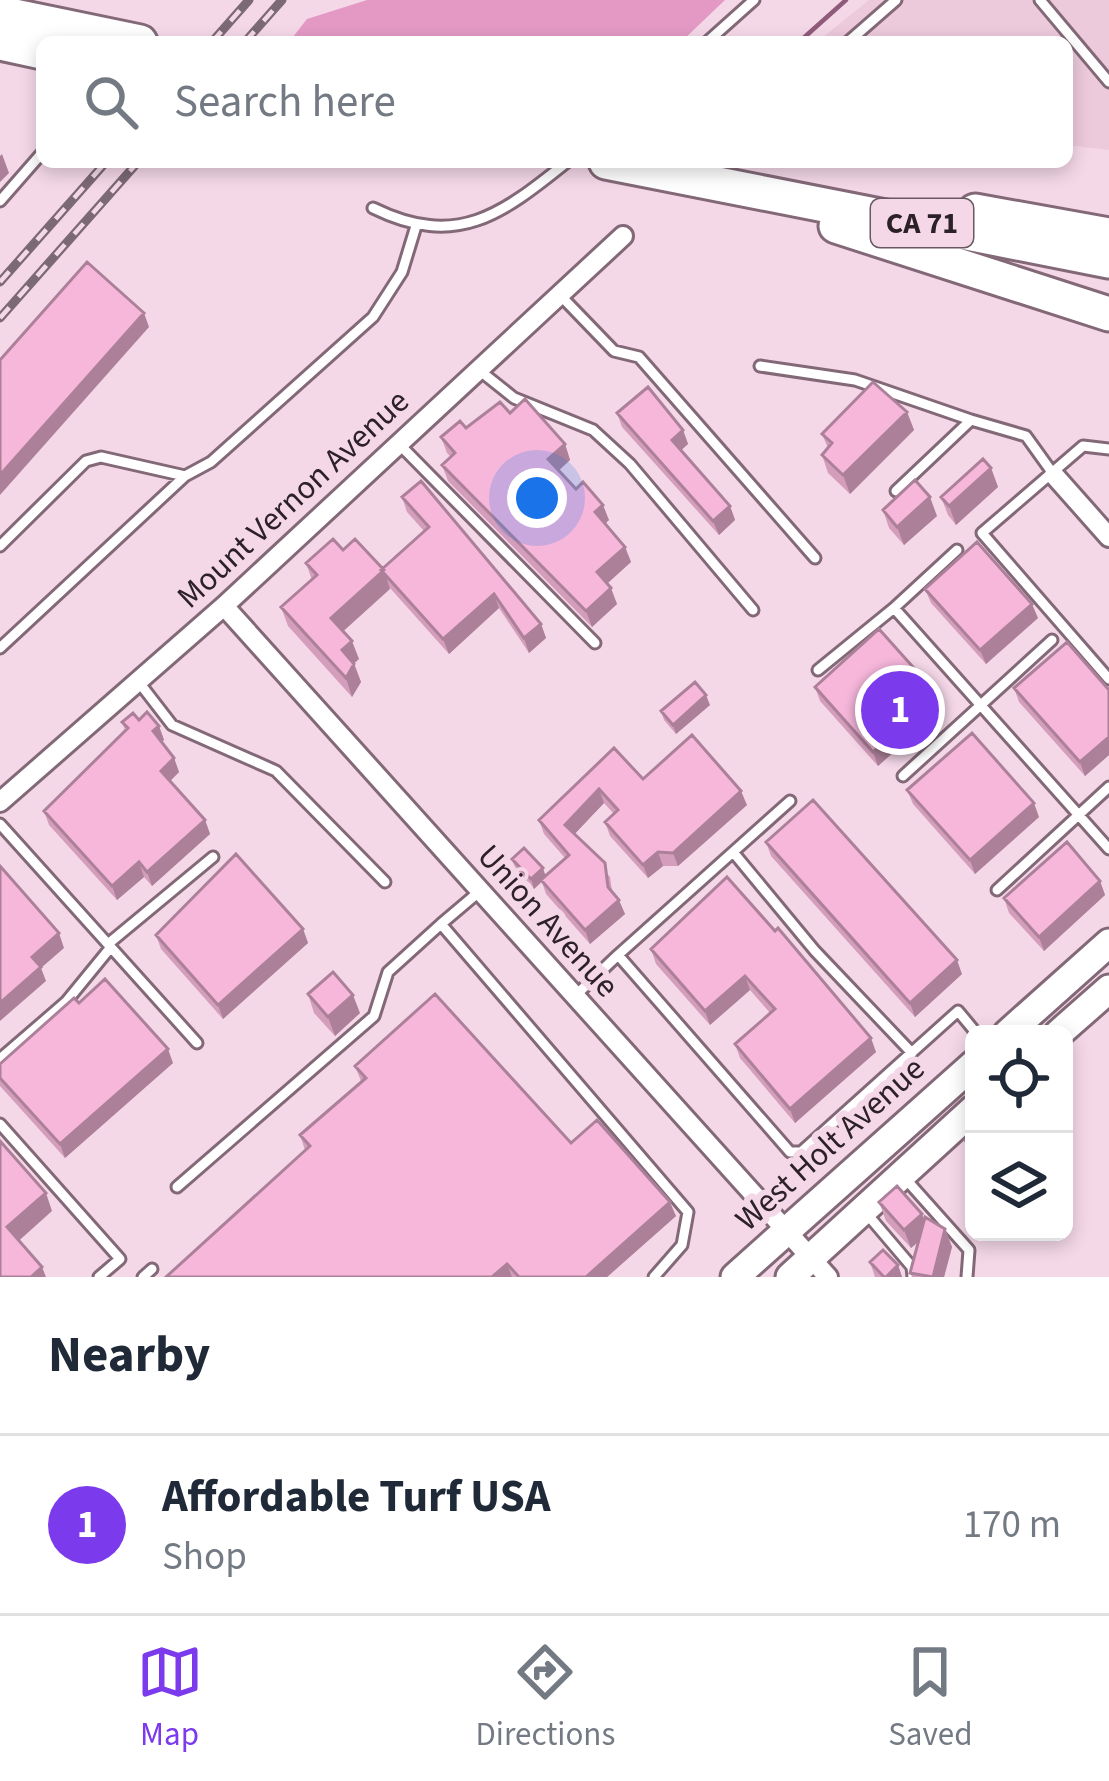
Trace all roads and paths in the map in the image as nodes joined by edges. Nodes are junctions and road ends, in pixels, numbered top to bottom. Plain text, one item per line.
1 (19, 0) edge
2 (754, 0) edge
3 (896, 0) edge
4 (1040, 0) edge
5 (0, 13) edge
6 (111, 36) edge
7 (117, 36) edge
8 (714, 36) edge
9 (855, 36) edge
10 (1070, 36) edge
11 (1073, 39) edge
12 (0, 44) edge
13 (36, 51) edge
14 (1109, 82) edge
15 (36, 160) edge
16 (560, 168) edge
17 (662, 168) edge
18 (719, 174) edge
19 (0, 201) edge
20 (373, 208) dead end
21 (971, 210) junction
22 (1109, 221) edge
23 (416, 226) junction
24 (1109, 235) edge
25 (623, 236) dead end
26 (1109, 261) edge
27 (560, 295) junction
28 (1109, 314) edge
29 (760, 366) dead end
30 (479, 370) junction
31 (971, 420) junction
32 (399, 444) junction
33 (1109, 449) edge
34 (1054, 475) junction
35 (185, 476) junction
36 (896, 491) edge
37 (1109, 537) edge
38 (0, 546) edge
39 (957, 550) dead end
40 (815, 558) dead end
41 (224, 606) junction
42 (894, 608) junction
43 (752, 610) dead end
44 (1052, 640) dead end
45 (595, 644) dead end
46 (0, 648) edge
47 (818, 670) dead end
48 (1109, 679) edge
49 (138, 681) junction
50 (979, 703) junction
51 (902, 776) dead end
52 (1109, 787) edge
53 (790, 801) dead end
54 (0, 802) edge
55 (1078, 814) junction
56 (0, 824) edge
57 (1109, 849) edge
58 (733, 853) junction
59 (213, 856) dead end
60 (385, 882) dead end
61 (998, 890) dead end
62 (480, 891) junction
63 (441, 924) junction
64 (1109, 943) edge
65 (109, 946) junction
66 (618, 955) junction
67 (1109, 989) edge
68 (575, 996) junction
69 (970, 1025) edge
70 (1017, 1025) edge
71 (1068, 1025) edge
72 (197, 1042) dead end
73 (912, 1053) junction
74 (0, 1059) edge
75 (965, 1072) edge
76 (965, 1117) edge
77 (0, 1124) edge
78 (901, 1174) junction
79 (177, 1187) dead end
80 (863, 1210) junction
81 (787, 1231) junction
82 (820, 1267) edge
83 (100, 1277) edge
84 (654, 1277) edge
85 (735, 1277) edge
86 (790, 1277) edge
87 (913, 1277) edge
88 (967, 1277) edge

1 - 7 highway
2 - 8 lane
3 - 9 lane
4 - 10 lane
5 - 6 highway
11 - 14 lane
12 - 13 highway
15 - 19 lane
16 - 23 lane
17 - 18 highway, CA 71
18 - 21 highway, CA 71
18 - 26 highway, CA 71
18 - 28 highway
20 - 23 lane
21 - 22 highway
21 - 24 highway, CA 71
23 - 35 lane
25 - 27 street, Mount Vernon Avenue
27 - 30 street, Mount Vernon Avenue
27 - 40 lane
29 - 31 lane
30 - 32 street, Mount Vernon Avenue
30 - 43 lane
31 - 34 lane
31 - 36 lane
32 - 41 street, Mount Vernon Avenue
32 - 45 lane
33 - 34 lane
34 - 37 street
34 - 48 lane
35 - 38 lane
35 - 46 lane
39 - 42 lane
41 - 49 street, Mount Vernon Avenue
41 - 62 street, Union Avenue
42 - 47 lane
42 - 50 lane
44 - 50 lane
49 - 54 street, Mount Vernon Avenue
49 - 60 lane
50 - 51 lane
50 - 55 lane
52 - 55 lane
53 - 58 lane
55 - 57 lane
55 - 61 lane
56 - 65 lane
58 - 66 lane
58 - 73 lane
59 - 65 lane
62 - 63 lane
62 - 68 street, Union Avenue
63 - 79 lane
63 - 84 lane
64 - 70 main road
65 - 72 lane
65 - 74 lane
66 - 68 lane
66 - 73 lane
67 - 71 main road
68 - 81 street, Union Avenue
69 - 73 lane
75 - 81 main road, West Holt Avenue
76 - 78 main road
77 - 83 lane
78 - 80 main road
78 - 88 lane
80 - 82 main road
80 - 87 lane
81 - 82 street, Union Avenue
81 - 85 main road, West Holt Avenue
82 - 86 main road

